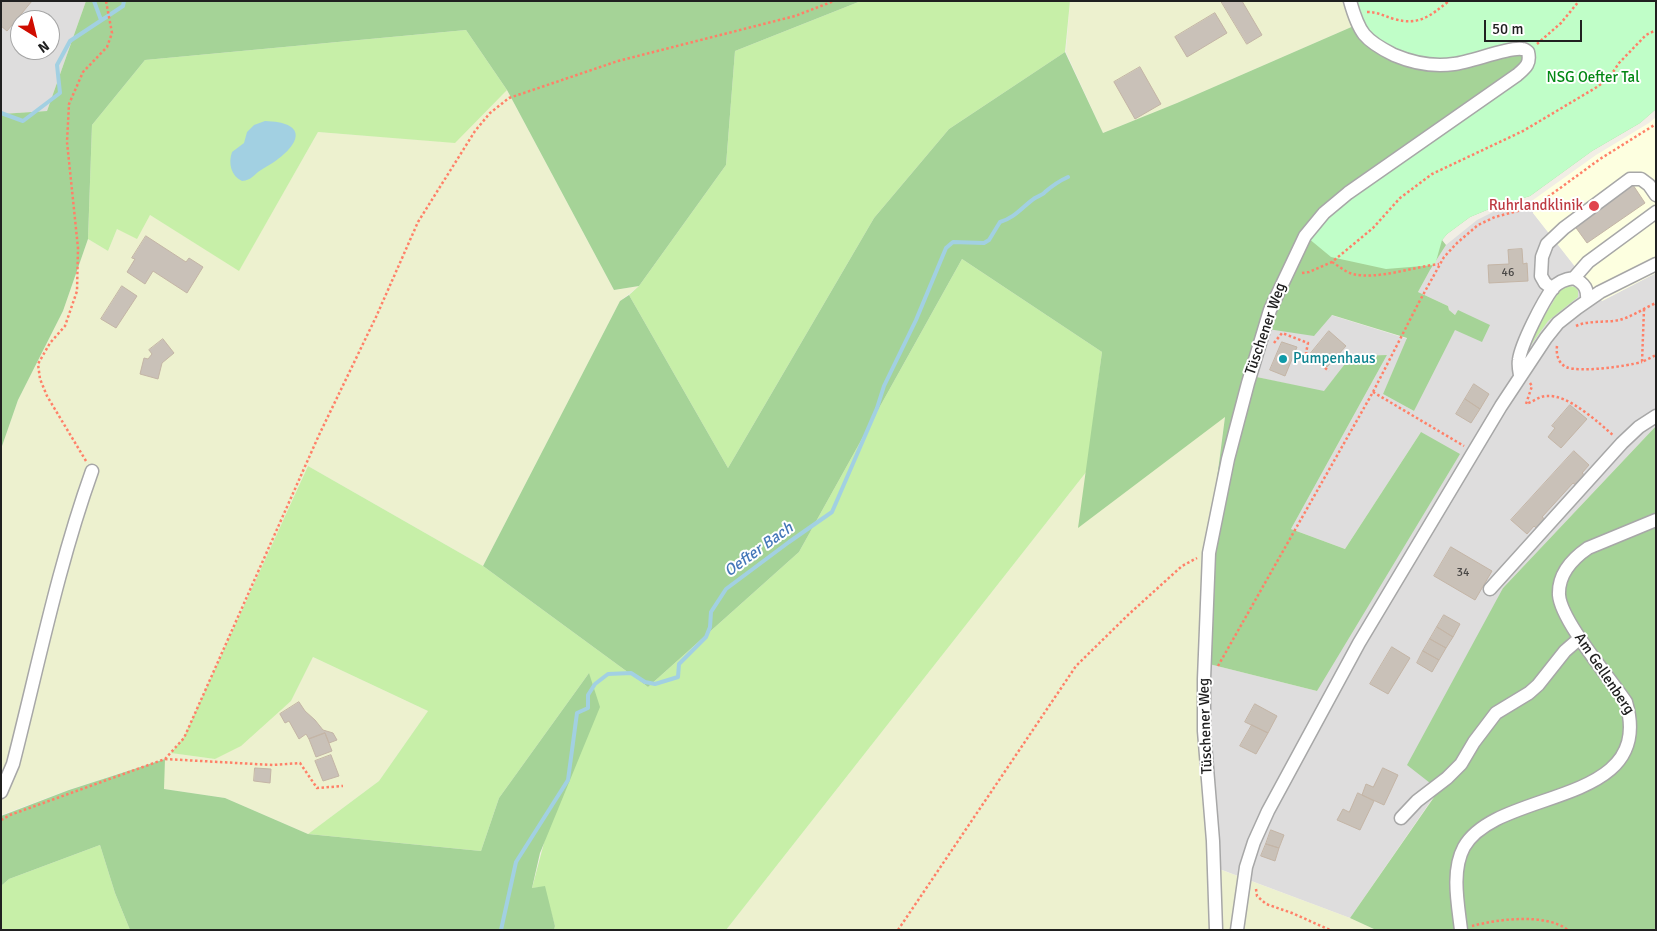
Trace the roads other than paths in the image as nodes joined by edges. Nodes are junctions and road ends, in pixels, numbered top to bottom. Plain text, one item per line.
1 (1352, 6) edge
2 (1656, 195) edge
3 (1656, 212) edge
4 (1656, 264) edge
5 (1574, 278) junction
6 (1553, 289) junction
7 (1587, 301) junction
8 (1523, 378) junction
9 (1656, 416) edge
10 (92, 471) road end
11 (1656, 520) edge
12 (1490, 589) dead end
13 (1580, 638) junction
14 (1, 792) edge
15 (1401, 818) dead end
16 (1461, 929) edge
17 (1216, 930) edge
18 (1237, 930) edge

1 - 17 street, Tüschener Weg
2 - 6 street
3 - 5 street
4 - 7 street
5 - 6 street
5 - 7 street
6 - 8 street
7 - 8 street
8 - 18 street
9 - 12 street
10 - 14 street
11 - 13 street, Am Gellenberg
13 - 15 street
13 - 16 street, Am Gellenberg

